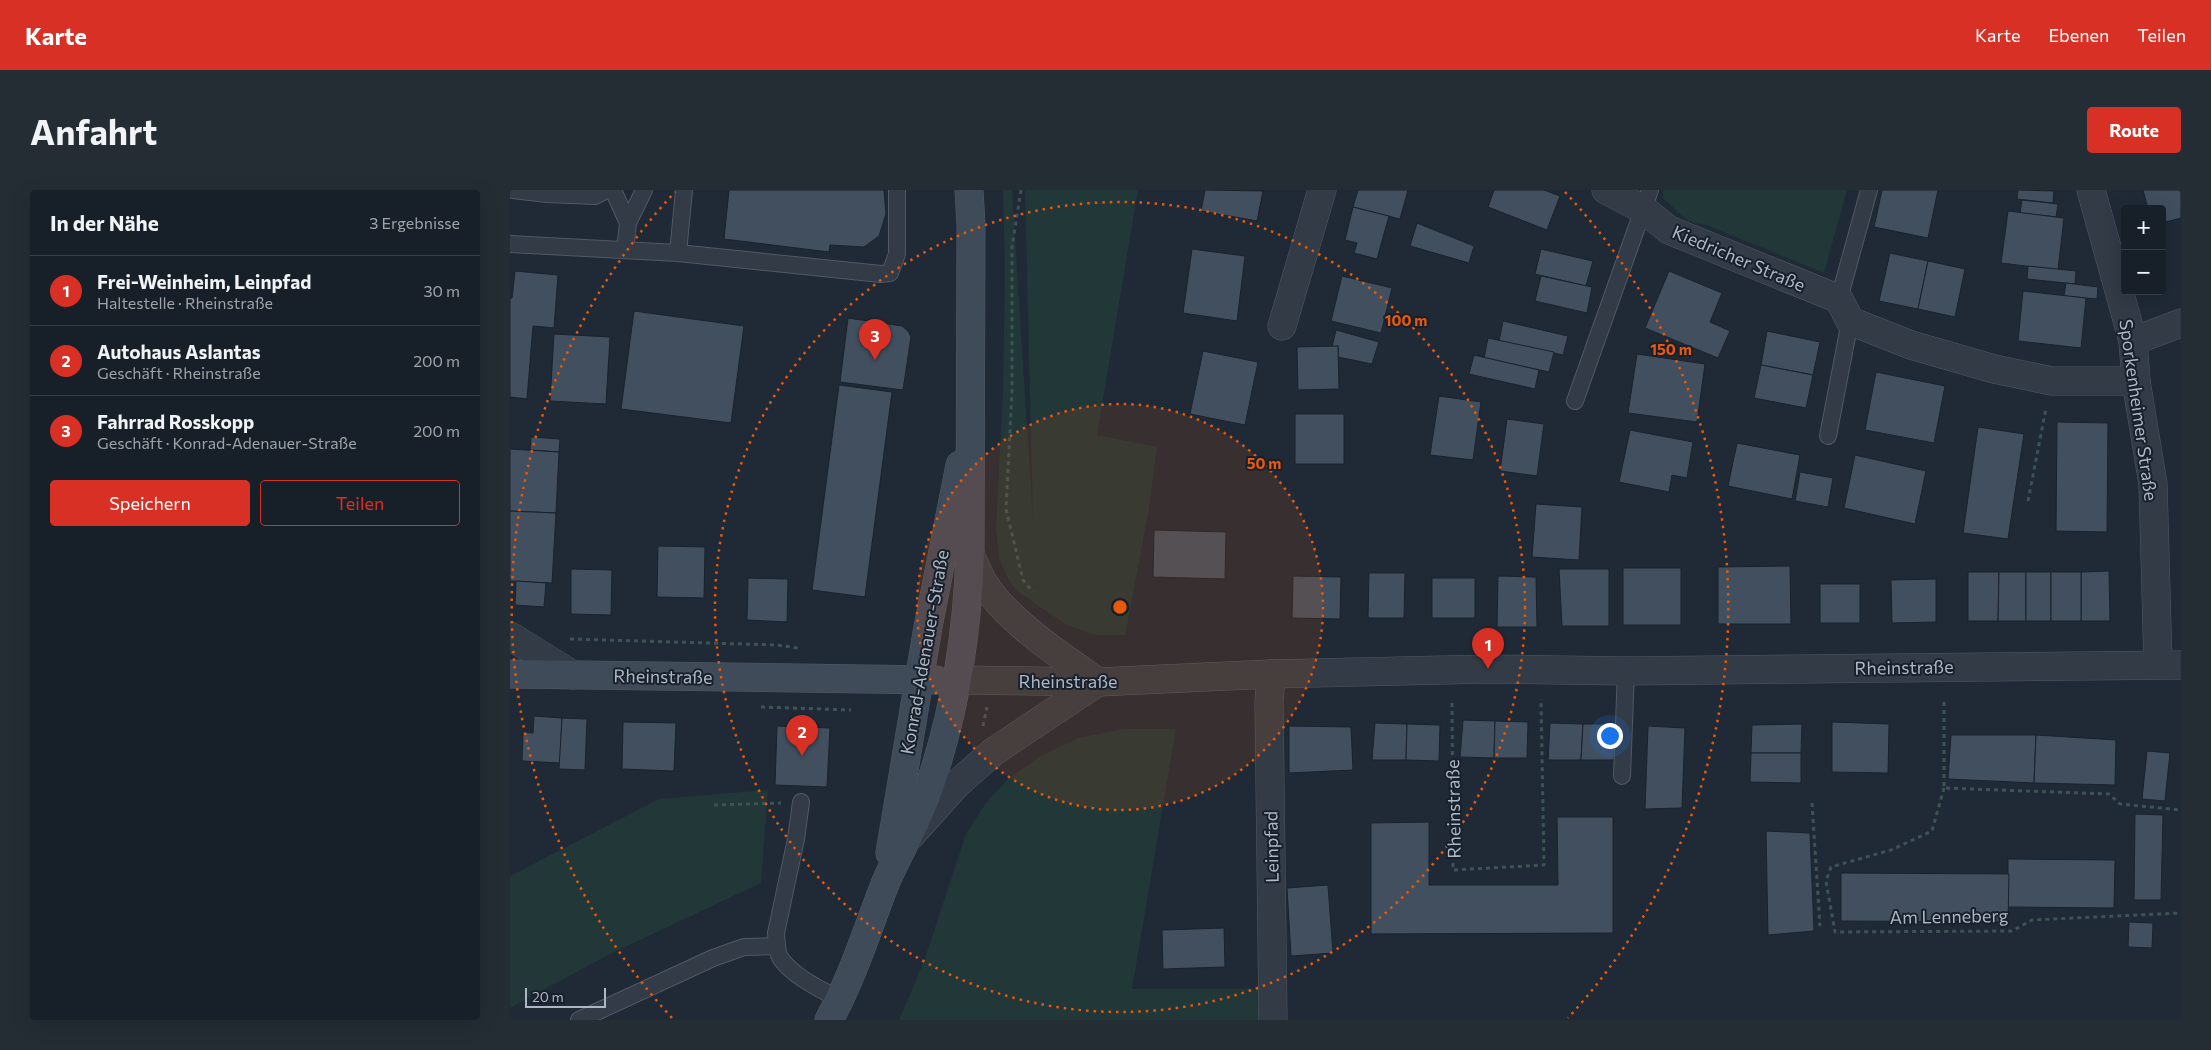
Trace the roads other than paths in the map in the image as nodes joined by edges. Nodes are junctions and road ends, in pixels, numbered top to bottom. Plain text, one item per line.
1 (513, 190) edge
2 (606, 190) edge
3 (613, 190) edge
4 (644, 190) edge
5 (684, 190) edge
6 (897, 190) edge
7 (969, 190) edge
8 (1322, 190) edge
9 (1606, 190) edge
10 (1869, 190) edge
11 (2092, 190) edge
12 (1647, 200) edge
13 (628, 223) junction
14 (510, 244) edge
15 (625, 250) junction
16 (678, 253) junction
17 (1844, 310) junction
18 (2181, 323) edge
19 (1282, 326) dead end
20 (2133, 341) junction
21 (2136, 381) junction
22 (1575, 401) dead end
23 (970, 422) junction
24 (1828, 436) dead end
25 (970, 554) junction
26 (510, 636) edge
27 (2170, 664) edge
28 (1626, 671) junction
29 (510, 674) edge
30 (1271, 674) junction
31 (573, 675) junction
32 (918, 680) junction
33 (956, 680) junction
34 (1098, 682) junction
35 (1622, 776) dead end
36 (801, 802) road end
37 (908, 838) junction
38 (886, 883) junction
39 (777, 946) junction
40 (834, 1010) edge
41 (578, 1020) edge
42 (1273, 1020) edge

1 - 2 lane
3 - 13 lane
4 - 13 lane
5 - 16 lane
6 - 16 lane
7 - 23 main road, Konrad-Adenauer-Straße
8 - 19 street
9 - 12 street, Kiedricher Straße
10 - 17 lane
11 - 20 street, Sporkenheimer Straße
12 - 17 street, Kiedricher Straße
12 - 22 lane
13 - 15 lane
14 - 15 lane
15 - 16 lane
17 - 21 street, Kiedricher Straße
17 - 24 lane
18 - 20 street
20 - 21 street, Sporkenheimer Straße
21 - 27 street, Sporkenheimer Straße
23 - 25 main road, Konrad-Adenauer-Straße
23 - 32 main road, Konrad-Adenauer-Straße
25 - 33 main road, Konrad-Adenauer-Straße
25 - 34 street
26 - 31 street
27 - 28 street, Rheinstraße
28 - 30 street, Rheinstraße
28 - 35 lane
29 - 31 main road, Rheinstraße
30 - 34 street, Rheinstraße
30 - 42 street, Leinpfad
31 - 32 main road, Rheinstraße
32 - 33 main road, Rheinstraße
32 - 38 main road, Konrad-Adenauer-Straße
33 - 34 street, Rheinstraße
33 - 37 main road, Konrad-Adenauer-Straße
34 - 37 street
36 - 39 lane
37 - 38 main road, Konrad-Adenauer-Straße
38 - 40 main road, Konrad-Adenauer-Straße
39 - 40 lane
39 - 41 lane

